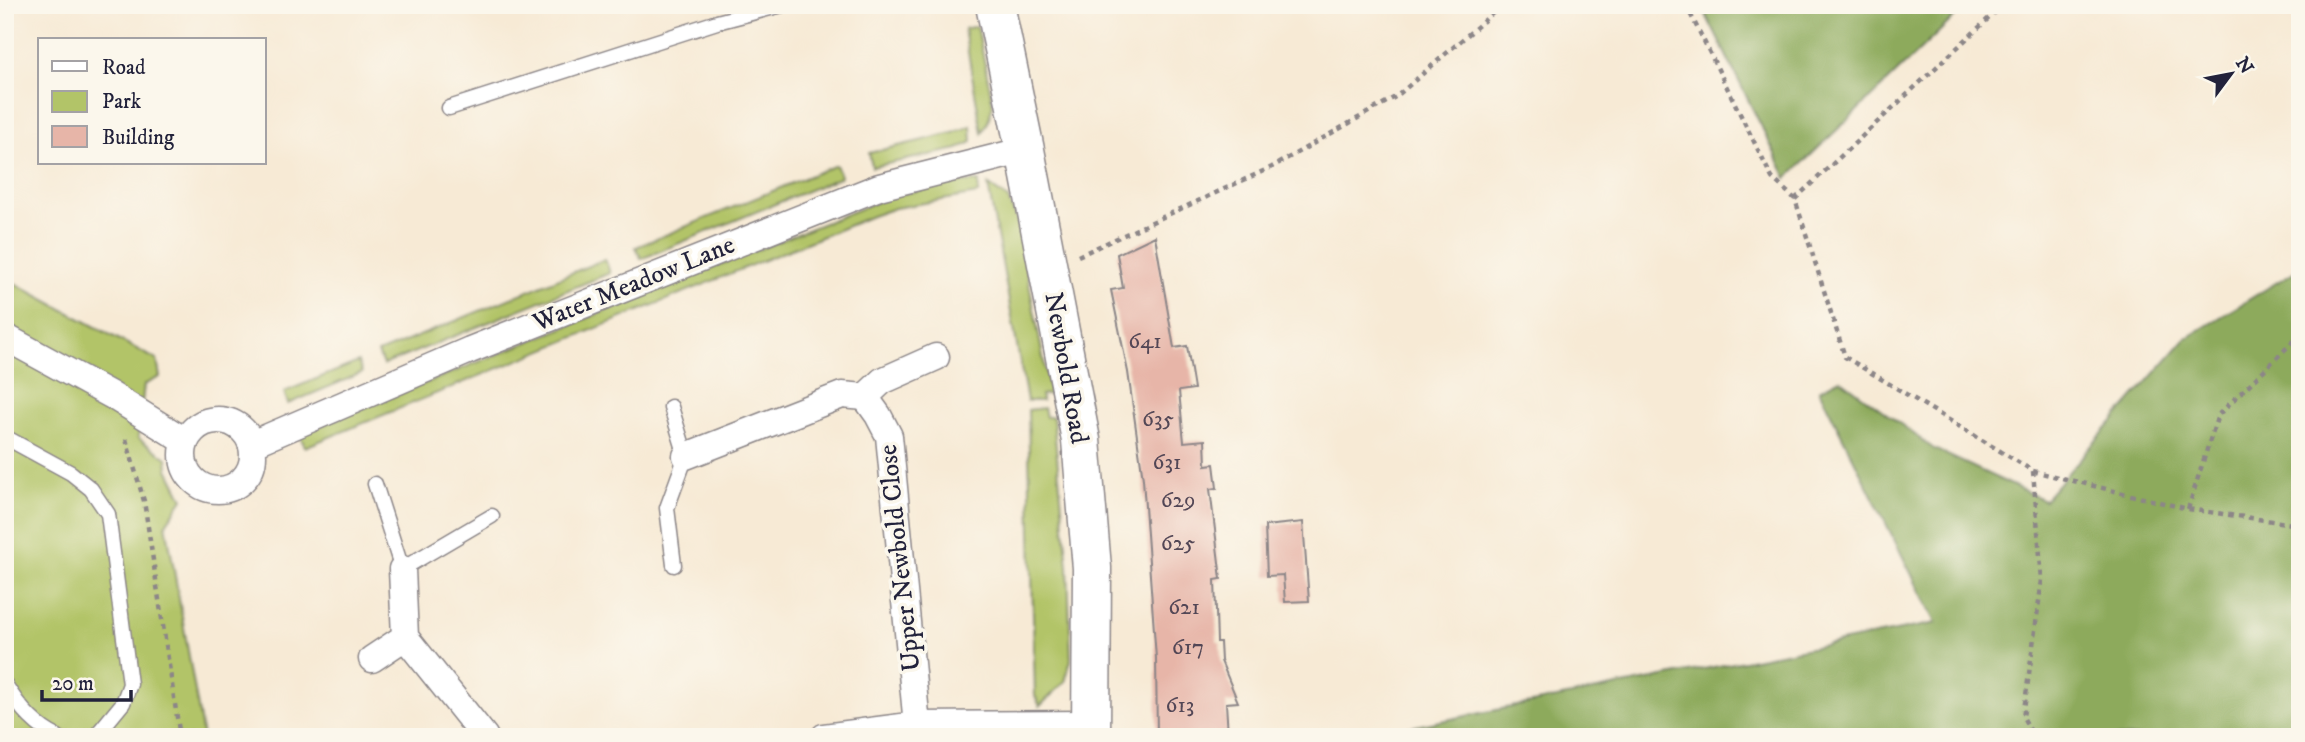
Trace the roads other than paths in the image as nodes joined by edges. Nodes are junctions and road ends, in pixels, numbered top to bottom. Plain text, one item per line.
1 (782, 5) edge
2 (995, 5) edge
3 (449, 108) dead end
4 (1025, 150) junction
5 (5, 337) edge
6 (936, 357) dead end
7 (865, 397) junction
8 (671, 407) dead end
9 (5, 436) edge
10 (185, 441) junction
11 (253, 444) junction
12 (687, 456) junction
13 (375, 484) dead end
14 (492, 516) dead end
15 (674, 565) dead end
16 (402, 569) junction
17 (405, 636) junction
18 (372, 659) dead end
19 (5, 684) edge
20 (917, 725) junction
21 (1091, 731) edge
22 (58, 737) edge
23 (95, 737) edge
24 (485, 737) edge
25 (824, 737) edge

1 - 3 lane
2 - 4 main road, Newbold Road
4 - 11 street, Water Meadow Lane
4 - 21 main road, Newbold Road
5 - 10 street
6 - 7 street
7 - 12 street
7 - 20 street, Upper Newbold Close
8 - 12 lane
9 - 23 lane
10 - 11 street
10 - 11 street
12 - 15 lane
13 - 16 lane
14 - 16 lane
16 - 17 street
17 - 18 street
17 - 24 street
19 - 22 lane
20 - 21 street
20 - 25 street

